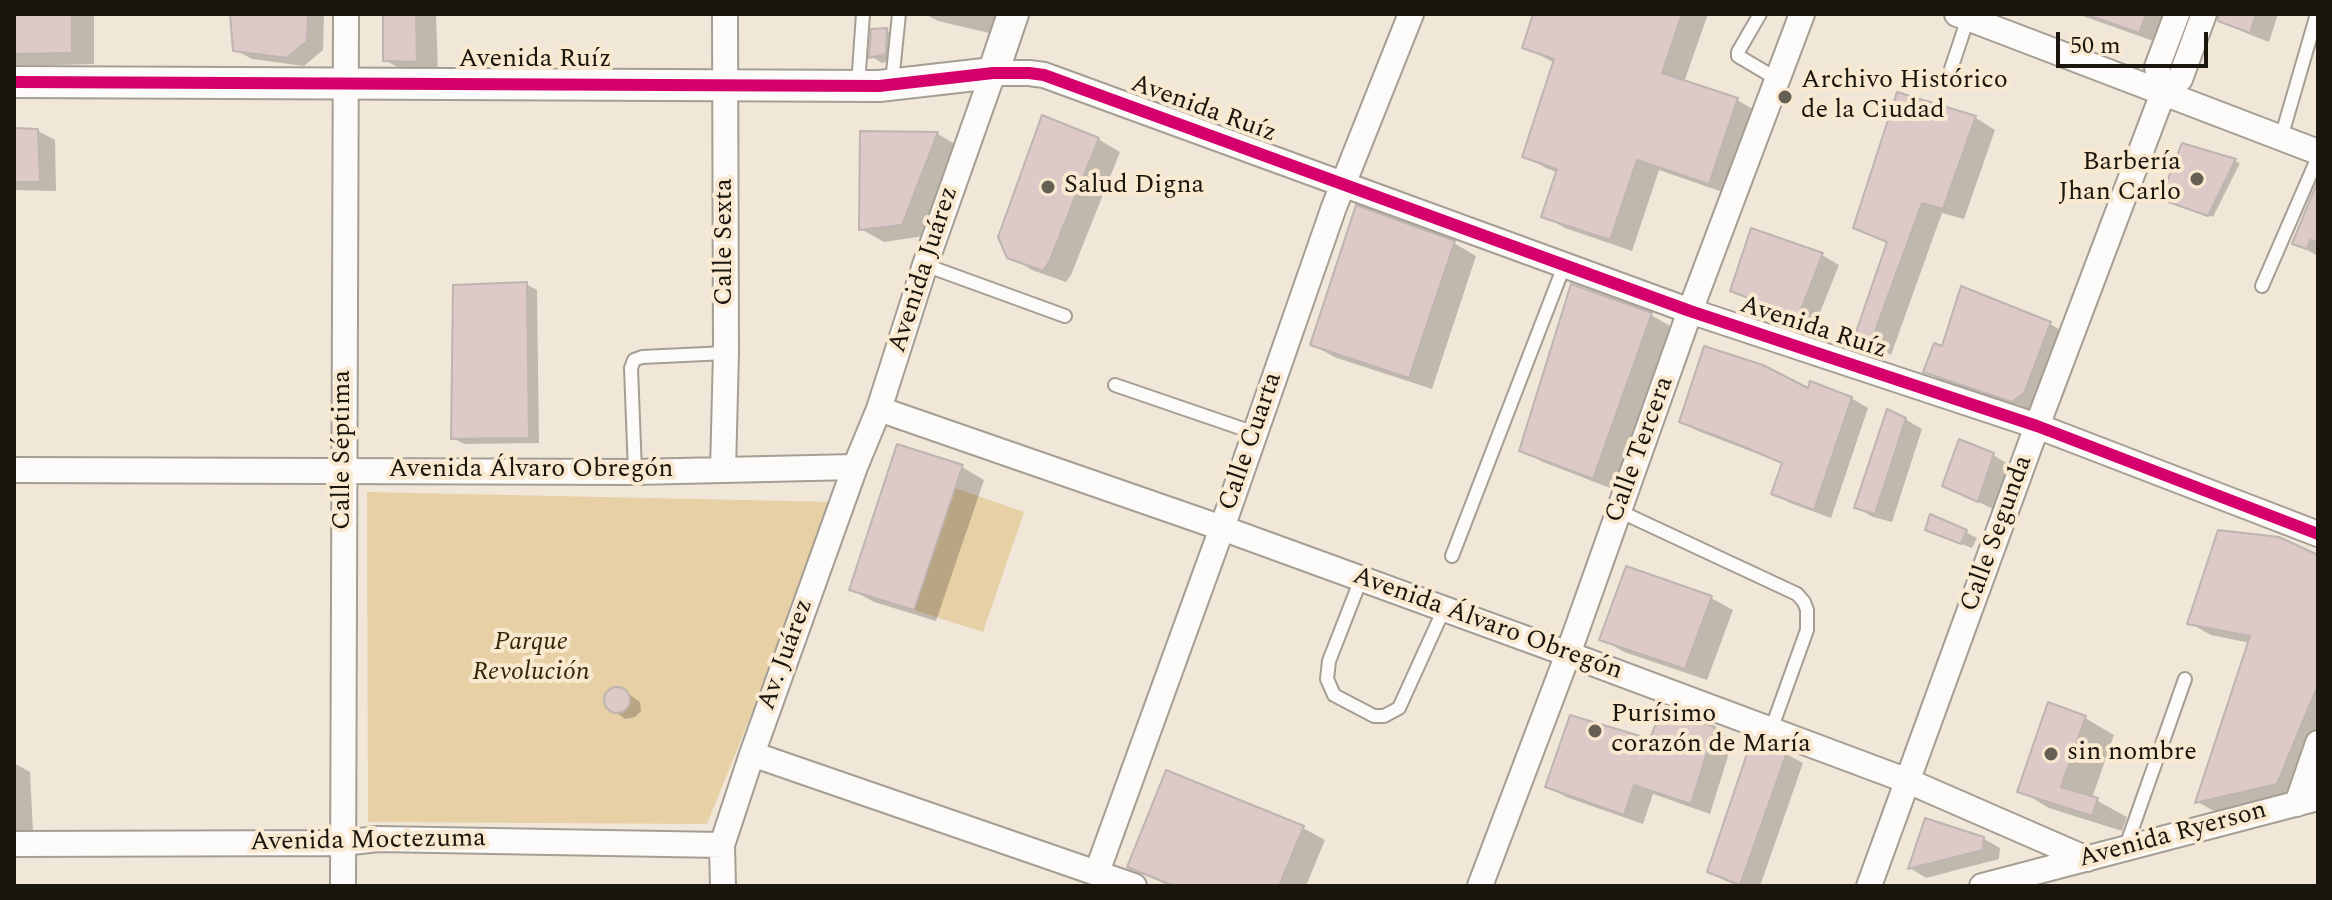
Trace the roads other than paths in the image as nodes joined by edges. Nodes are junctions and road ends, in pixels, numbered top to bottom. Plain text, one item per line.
1 (346, 14) edge
2 (725, 14) edge
3 (863, 14) edge
4 (899, 14) edge
5 (1013, 14) edge
6 (1411, 14) edge
7 (1760, 14) edge
8 (1802, 14) edge
9 (2177, 14) edge
10 (2204, 14) edge
11 (2317, 14) edge
12 (1962, 16) edge
13 (1951, 69) dead end
14 (993, 73) junction
15 (1777, 79) junction
16 (14, 82) edge
17 (347, 82) junction
18 (725, 84) junction
19 (892, 84) junction
20 (858, 85) junction
21 (2163, 93) junction
22 (2281, 138) junction
23 (2318, 154) edge
24 (1343, 186) junction
25 (925, 265) junction
26 (1564, 266) junction
27 (2262, 286) dead end
28 (1690, 311) junction
29 (1065, 316) dead end
30 (726, 353) junction
31 (1115, 385) dead end
32 (879, 409) junction
33 (2037, 426) junction
34 (1255, 433) junction
35 (855, 467) junction
36 (14, 470) edge
37 (723, 470) junction
38 (344, 471) junction
39 (635, 472) junction
40 (1619, 511) junction
41 (1222, 528) junction
42 (2318, 534) edge
43 (1452, 556) dead end
44 (1361, 579) junction
45 (1444, 609) junction
46 (1568, 654) junction
47 (2185, 679) dead end
48 (1771, 730) junction
49 (2318, 743) edge
50 (752, 754) junction
51 (1908, 781) junction
52 (2307, 801) edge
53 (342, 843) junction
54 (14, 844) edge
55 (722, 845) junction
56 (2125, 849) junction
57 (2087, 859) junction
58 (1097, 872) junction
59 (343, 886) edge
60 (723, 886) edge
61 (1134, 886) edge
62 (1480, 886) edge
63 (1869, 886) edge
64 (1982, 886) edge

1 - 17 street, Calle Séptima
2 - 18 street, Calle Sexta
3 - 20 lane
4 - 19 lane
5 - 14 street
6 - 24 street, Calle Cuarta
7 - 15 lane
8 - 15 street, Calle Tercera
9 - 21 street, Calle Segunda
10 - 21 street, Calle Segunda
11 - 22 lane
12 - 13 lane
12 - 21 street
14 - 19 street, Avenida Ruíz
14 - 24 street, Avenida Ruíz
14 - 25 street, Avenida Juárez
15 - 28 street, Calle Tercera
16 - 17 street, Avenida Ruíz
17 - 18 street, Avenida Ruíz
17 - 38 street, Calle Séptima
18 - 20 street, Avenida Ruíz
18 - 30 street, Calle Sexta
19 - 20 street, Avenida Ruíz
21 - 22 street
21 - 33 street, Calle Segunda
22 - 23 street
23 - 27 lane
24 - 26 street, Avenida Ruíz
24 - 34 street, Calle Cuarta
25 - 29 lane
25 - 32 street, Avenida Juárez
26 - 28 street, Avenida Ruíz
26 - 43 lane
28 - 33 street, Avenida Ruíz
28 - 40 street, Calle Tercera
30 - 37 street, Calle Sexta
30 - 39 lane
31 - 34 lane
32 - 35 street, Avenida Juárez
32 - 41 street, Avenida Álvaro Obregón
33 - 42 street, Avenida Ruíz
33 - 51 street, Calle Segunda
34 - 41 street, Calle Cuarta
35 - 37 street, Avenida Álvaro Obregón
35 - 50 street, Av. Juárez
36 - 38 street, Avenida Álvaro Obregón
37 - 39 street, Avenida Álvaro Obregón
38 - 39 street, Avenida Álvaro Obregón
38 - 53 street, Calle Séptima
40 - 46 street, Calle Tercera
40 - 48 lane
41 - 44 street, Avenida Álvaro Obregón
41 - 58 street, Calle Cuarta
44 - 45 street, Avenida Álvaro Obregón
44 - 45 lane
45 - 46 street, Avenida Álvaro Obregón
46 - 48 street, Avenida Álvaro Obregón
46 - 62 street, Calle Tercera
47 - 56 lane
48 - 51 street, Avenida Álvaro Obregón
49 - 52 street
50 - 55 street, Av. Juárez
50 - 58 street
51 - 57 street, Avenida Álvaro Obregón
51 - 63 street, Calle Segunda
52 - 56 street, Avenida Ryerson
53 - 54 street, Avenida Moctezuma
53 - 55 street, Avenida Moctezuma
53 - 59 street, Calle Séptima
55 - 60 street
56 - 57 street, Avenida Ryerson
57 - 64 street, Avenida Ryerson
58 - 61 street

